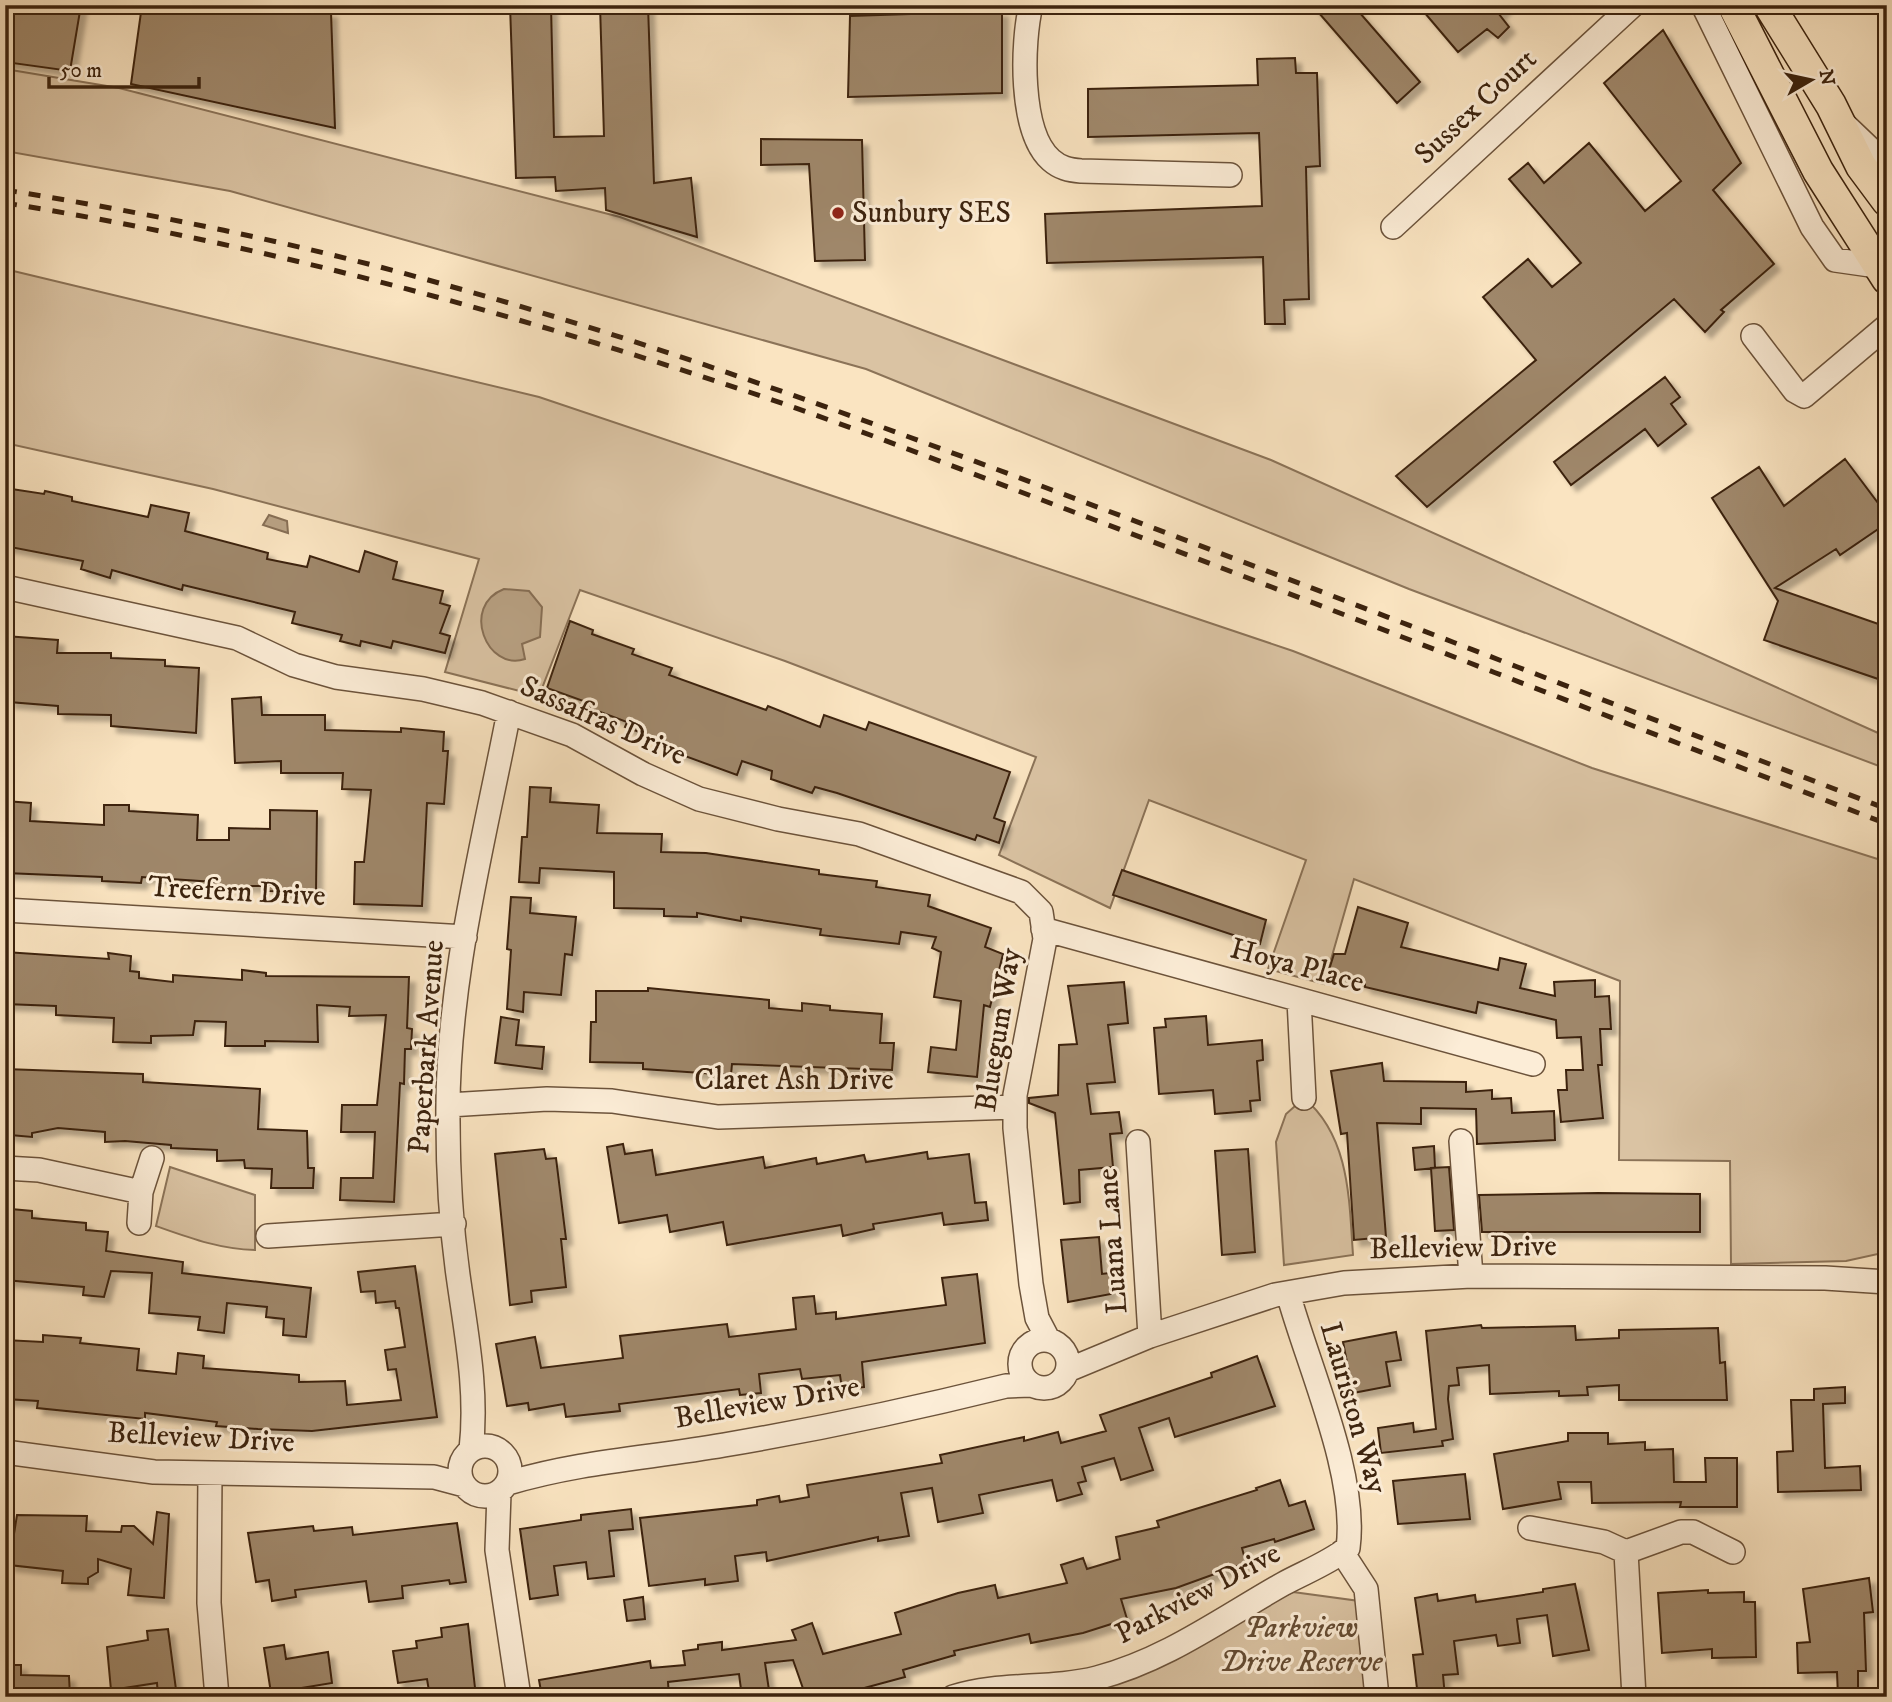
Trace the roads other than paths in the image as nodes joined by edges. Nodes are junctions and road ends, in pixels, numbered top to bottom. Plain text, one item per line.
1 (1031, 5) edge
2 (1633, 5) edge
3 (1703, 5) edge
4 (1733, 5) edge
5 (1769, 5) edge
6 (1838, 118) junction
7 (1887, 165) edge
8 (1230, 175) dead end
9 (1887, 201) edge
10 (1393, 227) dead end
11 (1882, 272) edge
12 (1887, 326) edge
13 (1753, 336) dead end
14 (5, 587) edge
15 (509, 712) junction
16 (5, 910) edge
17 (1042, 920) junction
18 (465, 937) junction
19 (1299, 1000) junction
20 (1533, 1064) dead end
21 (1304, 1098) dead end
22 (449, 1105) junction
23 (1015, 1107) junction
24 (1461, 1141) dead end
25 (1138, 1142) dead end
26 (152, 1158) dead end
27 (5, 1168) edge
28 (141, 1192) junction
29 (139, 1223) dead end
30 (454, 1224) junction
31 (268, 1236) dead end
32 (1887, 1265) edge
33 (1472, 1276) junction
34 (1825, 1278) junction
35 (1887, 1282) edge
36 (1287, 1293) junction
37 (1150, 1336) junction
38 (1046, 1353) junction
39 (1032, 1385) junction
40 (473, 1388) junction
41 (960, 1397) junction
42 (5, 1452) edge
43 (501, 1452) junction
44 (467, 1454) junction
45 (583, 1463) junction
46 (210, 1473) junction
47 (394, 1477) junction
48 (487, 1489) junction
49 (1530, 1528) dead end
50 (1342, 1552) junction
51 (1626, 1552) junction
52 (1733, 1552) dead end
53 (217, 1697) edge
54 (519, 1697) edge
55 (953, 1697) edge
56 (1377, 1697) edge
57 (1634, 1697) edge

1 - 8 street
2 - 10 street, Sussex Court
3 - 11 street
4 - 11 main road
5 - 6 main road
6 - 7 street
6 - 9 main road
12 - 13 street
14 - 15 street, Sassafras Drive
15 - 17 street, Sassafras Drive
15 - 18 street, Paperbark Avenue
16 - 18 street, Treefern Drive
17 - 19 street, Hoya Place
17 - 23 street, Bluegum Way
18 - 22 street, Paperbark Avenue
19 - 20 street, Hoya Place
19 - 21 street
22 - 23 street, Claret Ash Drive
22 - 30 street, Paperbark Avenue
23 - 38 street, Bluegum Way
24 - 33 street
25 - 37 street, Luana Lane
26 - 28 street
27 - 28 street
28 - 29 street
30 - 31 street
30 - 40 street, Paperbark Avenue
32 - 34 street, Belleview Drive
33 - 34 street, Belleview Drive
33 - 36 street, Belleview Drive
34 - 35 street, Belleview Drive
36 - 37 street, Belleview Drive
36 - 50 street, Lauriston Way
37 - 38 street, Belleview Drive
38 - 39 street, Bluegum Way
38 - 39 street, Belleview Drive
38 - 41 street, Belleview Drive
39 - 41 street, Belleview Drive
40 - 43 street, Paperbark Avenue
40 - 44 street, Paperbark Avenue
41 - 45 street, Belleview Drive
42 - 46 street, Belleview Drive
43 - 44 street, Belleview Drive
43 - 45 street, Belleview Drive
43 - 48 street
44 - 47 street, Belleview Drive
44 - 48 street, Paperbark Avenue
45 - 48 street, Belleview Drive
46 - 47 street, Belleview Drive
46 - 53 street
47 - 48 street, Belleview Drive
48 - 54 street
49 - 51 street
50 - 55 street, Parkview Drive
50 - 56 street
51 - 52 street
51 - 57 street

